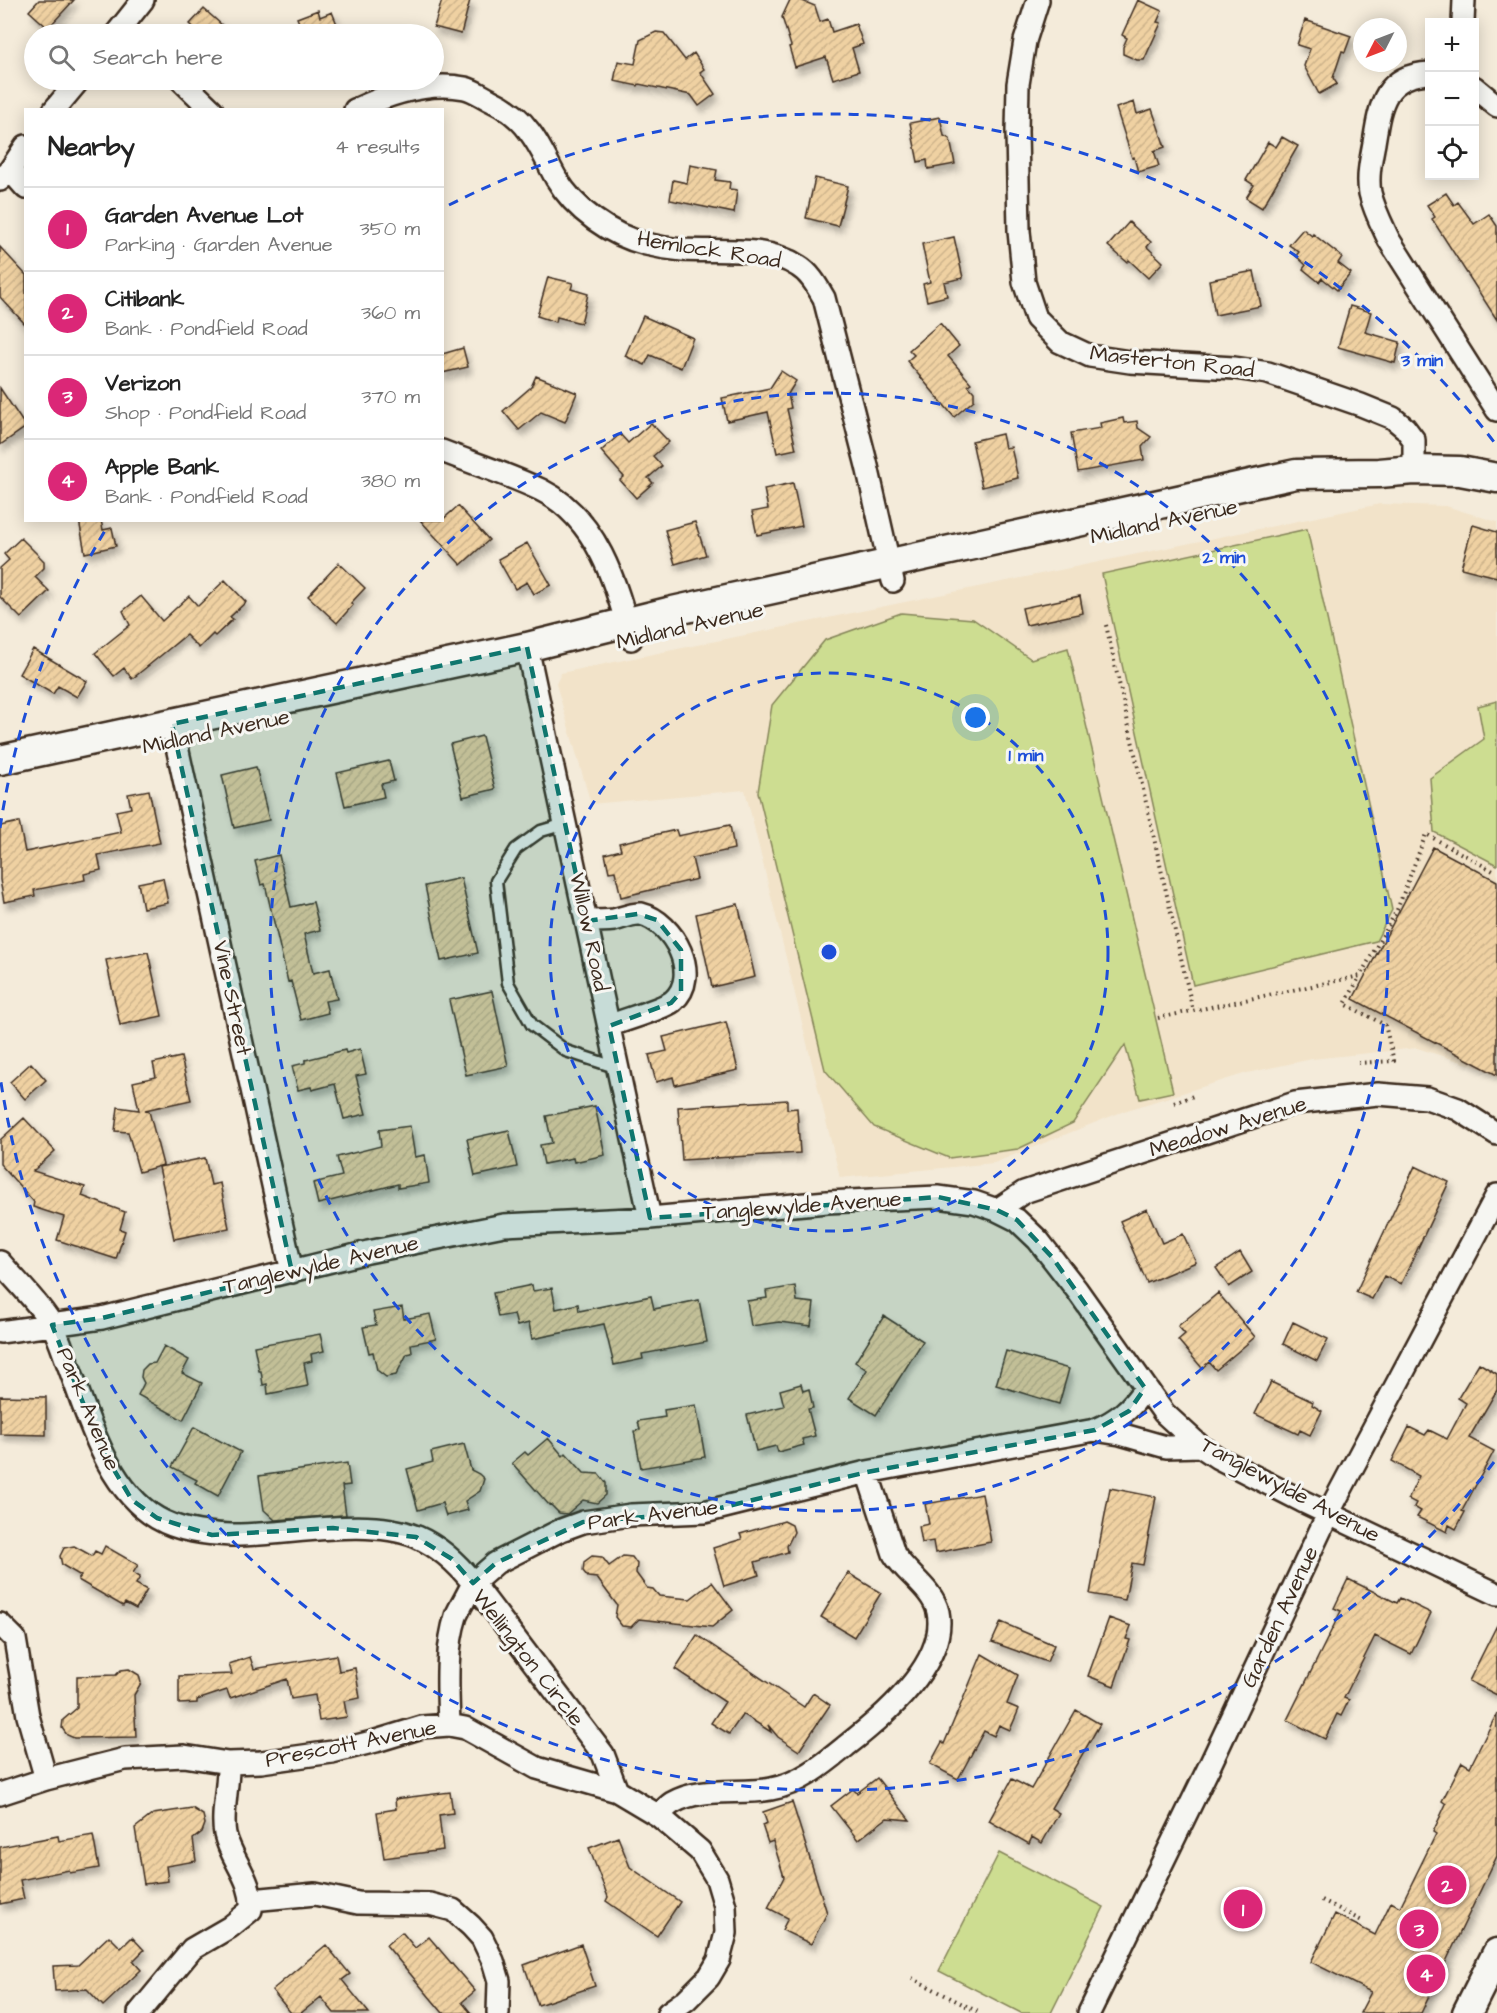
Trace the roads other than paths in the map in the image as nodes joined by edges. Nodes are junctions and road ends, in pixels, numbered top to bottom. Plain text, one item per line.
1 (143, 0) edge
2 (1038, 0) edge
3 (1464, 0) edge
4 (1463, 18) edge
5 (129, 24) edge
6 (1425, 73) edge
7 (444, 87) edge
8 (71, 90) edge
9 (191, 90) edge
10 (414, 90) edge
11 (1479, 91) edge
12 (1497, 106) edge
13 (56, 108) edge
14 (210, 108) edge
15 (360, 108) edge
16 (24, 149) edge
17 (5, 175) edge
18 (24, 187) edge
19 (1497, 410) edge
20 (444, 452) edge
21 (1414, 470) junction
22 (1497, 478) edge
23 (891, 572) junction
24 (629, 631) junction
25 (529, 655) junction
26 (173, 733) junction
27 (0, 760) edge
28 (0, 779) edge
29 (565, 824) junction
30 (586, 921) junction
31 (609, 1026) junction
32 (618, 1068) junction
33 (1497, 1134) edge
34 (1497, 1195) edge
35 (997, 1210) junction
36 (650, 1218) junction
37 (0, 1262) edge
38 (292, 1272) junction
39 (52, 1325) junction
40 (0, 1332) edge
41 (1145, 1388) junction
42 (1095, 1430) junction
43 (1200, 1446) junction
44 (867, 1472) junction
45 (1329, 1512) junction
46 (473, 1583) junction
47 (1497, 1594) edge
48 (0, 1624) edge
49 (449, 1725) junction
50 (228, 1763) junction
51 (46, 1779) junction
52 (617, 1791) junction
53 (0, 1794) edge
54 (659, 1816) junction
55 (252, 1900) junction
56 (1496, 1956) edge
57 (139, 2013) edge
58 (498, 2013) edge
59 (668, 2013) edge
60 (1089, 2013) edge
61 (1467, 2013) edge

1 - 5 street
2 - 21 street, Masterton Road
3 - 4 street
6 - 19 street
7 - 23 street, Hemlock Road
8 - 13 street
9 - 14 street
10 - 15 street, Hemlock Road
11 - 12 street
16 - 17 street
17 - 18 street
20 - 24 street
21 - 22 street, Midland Avenue
21 - 23 street, Midland Avenue
23 - 24 street, Midland Avenue
24 - 25 street, Midland Avenue
25 - 26 street, Midland Avenue
25 - 29 street, Willow Road
26 - 27 street, Midland Avenue
26 - 28 street, Midland Avenue
26 - 38 street, Vine Street
29 - 30 street, Willow Road
29 - 32 lane
30 - 31 street, Willow Road
30 - 31 street
31 - 32 street, Willow Road
32 - 36 street, Willow Road
33 - 35 street, Meadow Avenue
34 - 45 street, Garden Avenue
35 - 36 street, Tanglewylde Avenue
35 - 41 street, Tanglewylde Avenue
36 - 38 street, Tanglewylde Avenue
37 - 39 street
38 - 39 street, Tanglewylde Avenue
39 - 40 street, Park Avenue
39 - 46 street, Park Avenue
41 - 42 street, Park Avenue
41 - 43 street, Tanglewylde Avenue
42 - 43 street, Park Avenue
42 - 44 street, Park Avenue
43 - 45 street, Tanglewylde Avenue
44 - 46 street, Park Avenue
44 - 54 street
45 - 47 street, Tanglewylde Avenue
45 - 60 street, Garden Avenue
46 - 49 street, Wellington Circle
46 - 52 street, Wellington Circle
48 - 51 street
49 - 50 street, Prescott Avenue
49 - 52 street, Prescott Avenue
50 - 51 street, Prescott Avenue
50 - 55 street
51 - 53 street, Prescott Avenue
52 - 54 street, Prescott Avenue
54 - 59 street, Prescott Avenue
55 - 57 street
55 - 58 street
56 - 61 street

